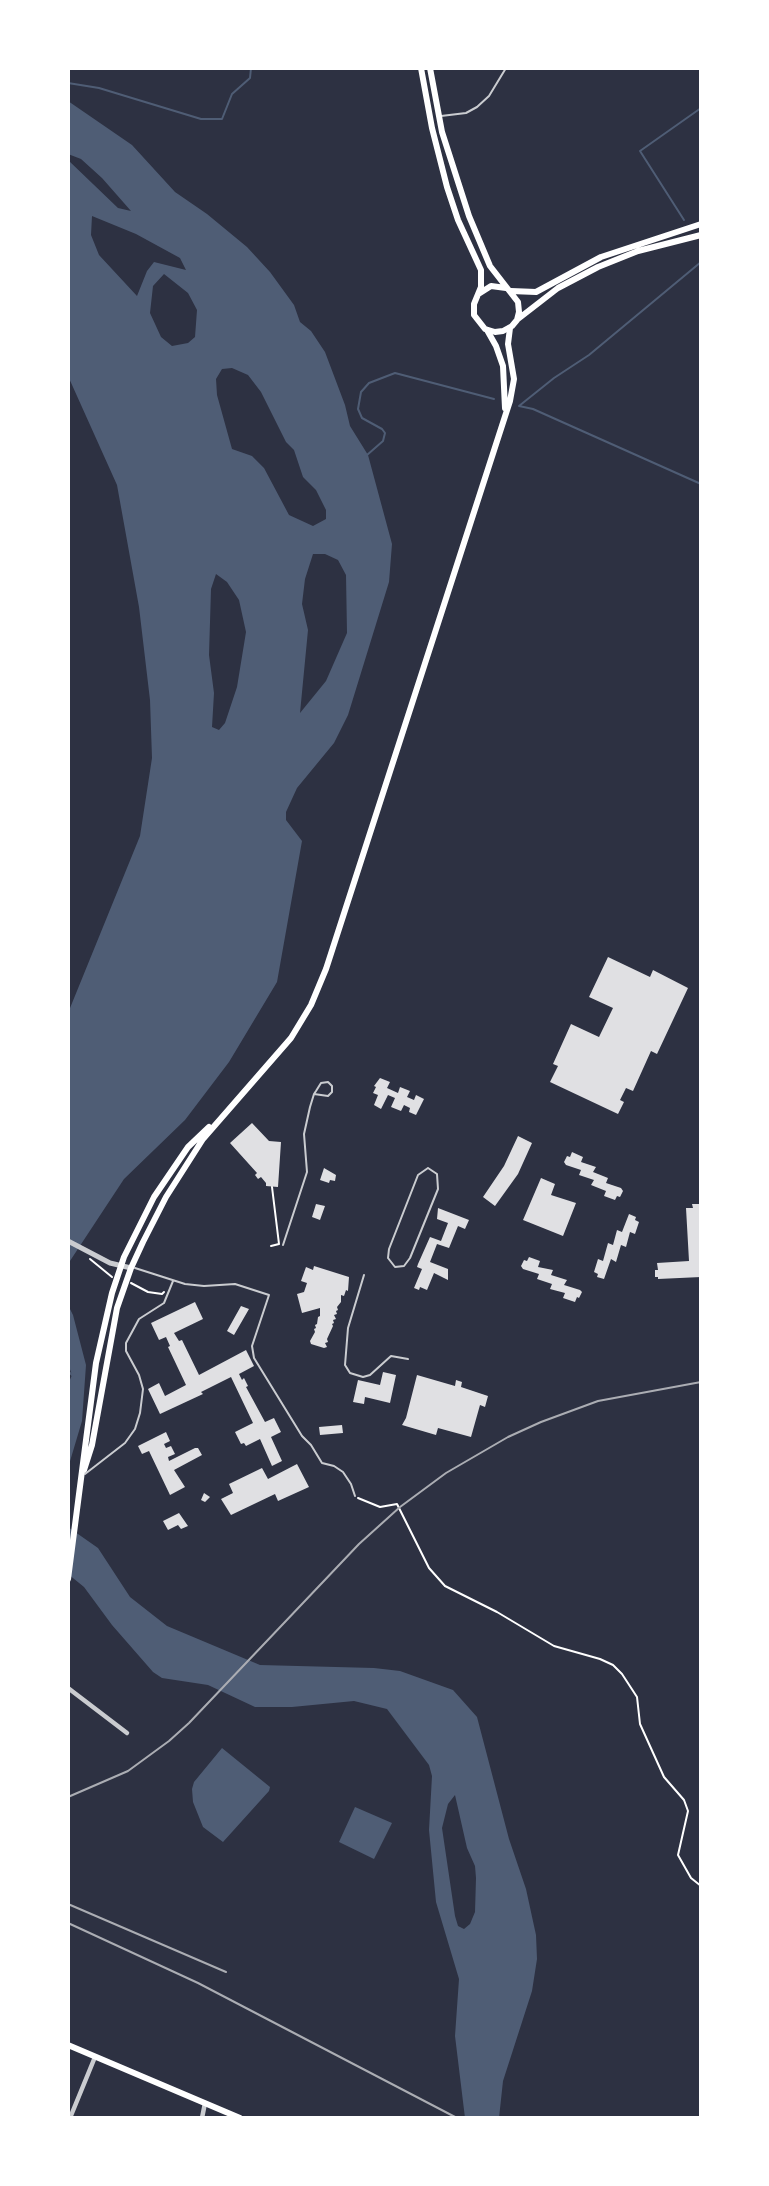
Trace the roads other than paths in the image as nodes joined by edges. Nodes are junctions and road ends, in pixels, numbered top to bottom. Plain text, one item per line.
1 (421, 68) edge
2 (430, 68) edge
3 (506, 68) edge
4 (439, 117) junction
5 (701, 224) edge
6 (701, 235) edge
7 (509, 290) junction
8 (480, 293) junction
9 (517, 320) junction
10 (510, 328) junction
11 (487, 330) junction
12 (502, 426) junction
13 (314, 1094) junction
14 (221, 1116) junction
15 (416, 1181) joint
16 (68, 1241) edge
17 (283, 1245) dead end
18 (121, 1267) junction
19 (131, 1268) junction
20 (364, 1275) dead end
21 (173, 1280) junction
22 (408, 1359) dead end
23 (83, 1473) junction
24 (355, 1496) road end
25 (68, 1579) edge
26 (68, 1688) edge
27 (127, 1733) dead end
28 (68, 2045) edge
29 (95, 2057) junction
30 (205, 2103) junction
31 (70, 2118) edge
32 (202, 2118) edge
33 (240, 2118) edge

1 - 8 main road
2 - 4 main road
3 - 4 lane
4 - 7 main road
5 - 7 main road
6 - 9 main road
7 - 8 main road
7 - 9 main road
8 - 11 main road
9 - 10 main road
10 - 11 main road
10 - 12 main road
11 - 12 main road
12 - 14 main road
13 - 13 lane
13 - 17 lane
14 - 18 main road
14 - 19 main road
15 - 15 lane
16 - 18 street
18 - 19 street
18 - 23 main road
19 - 21 lane
19 - 23 main road
20 - 22 lane
21 - 23 lane
21 - 24 lane
23 - 25 main road
26 - 27 street
28 - 29 main road
29 - 30 main road
29 - 31 street
30 - 32 street
30 - 33 main road

